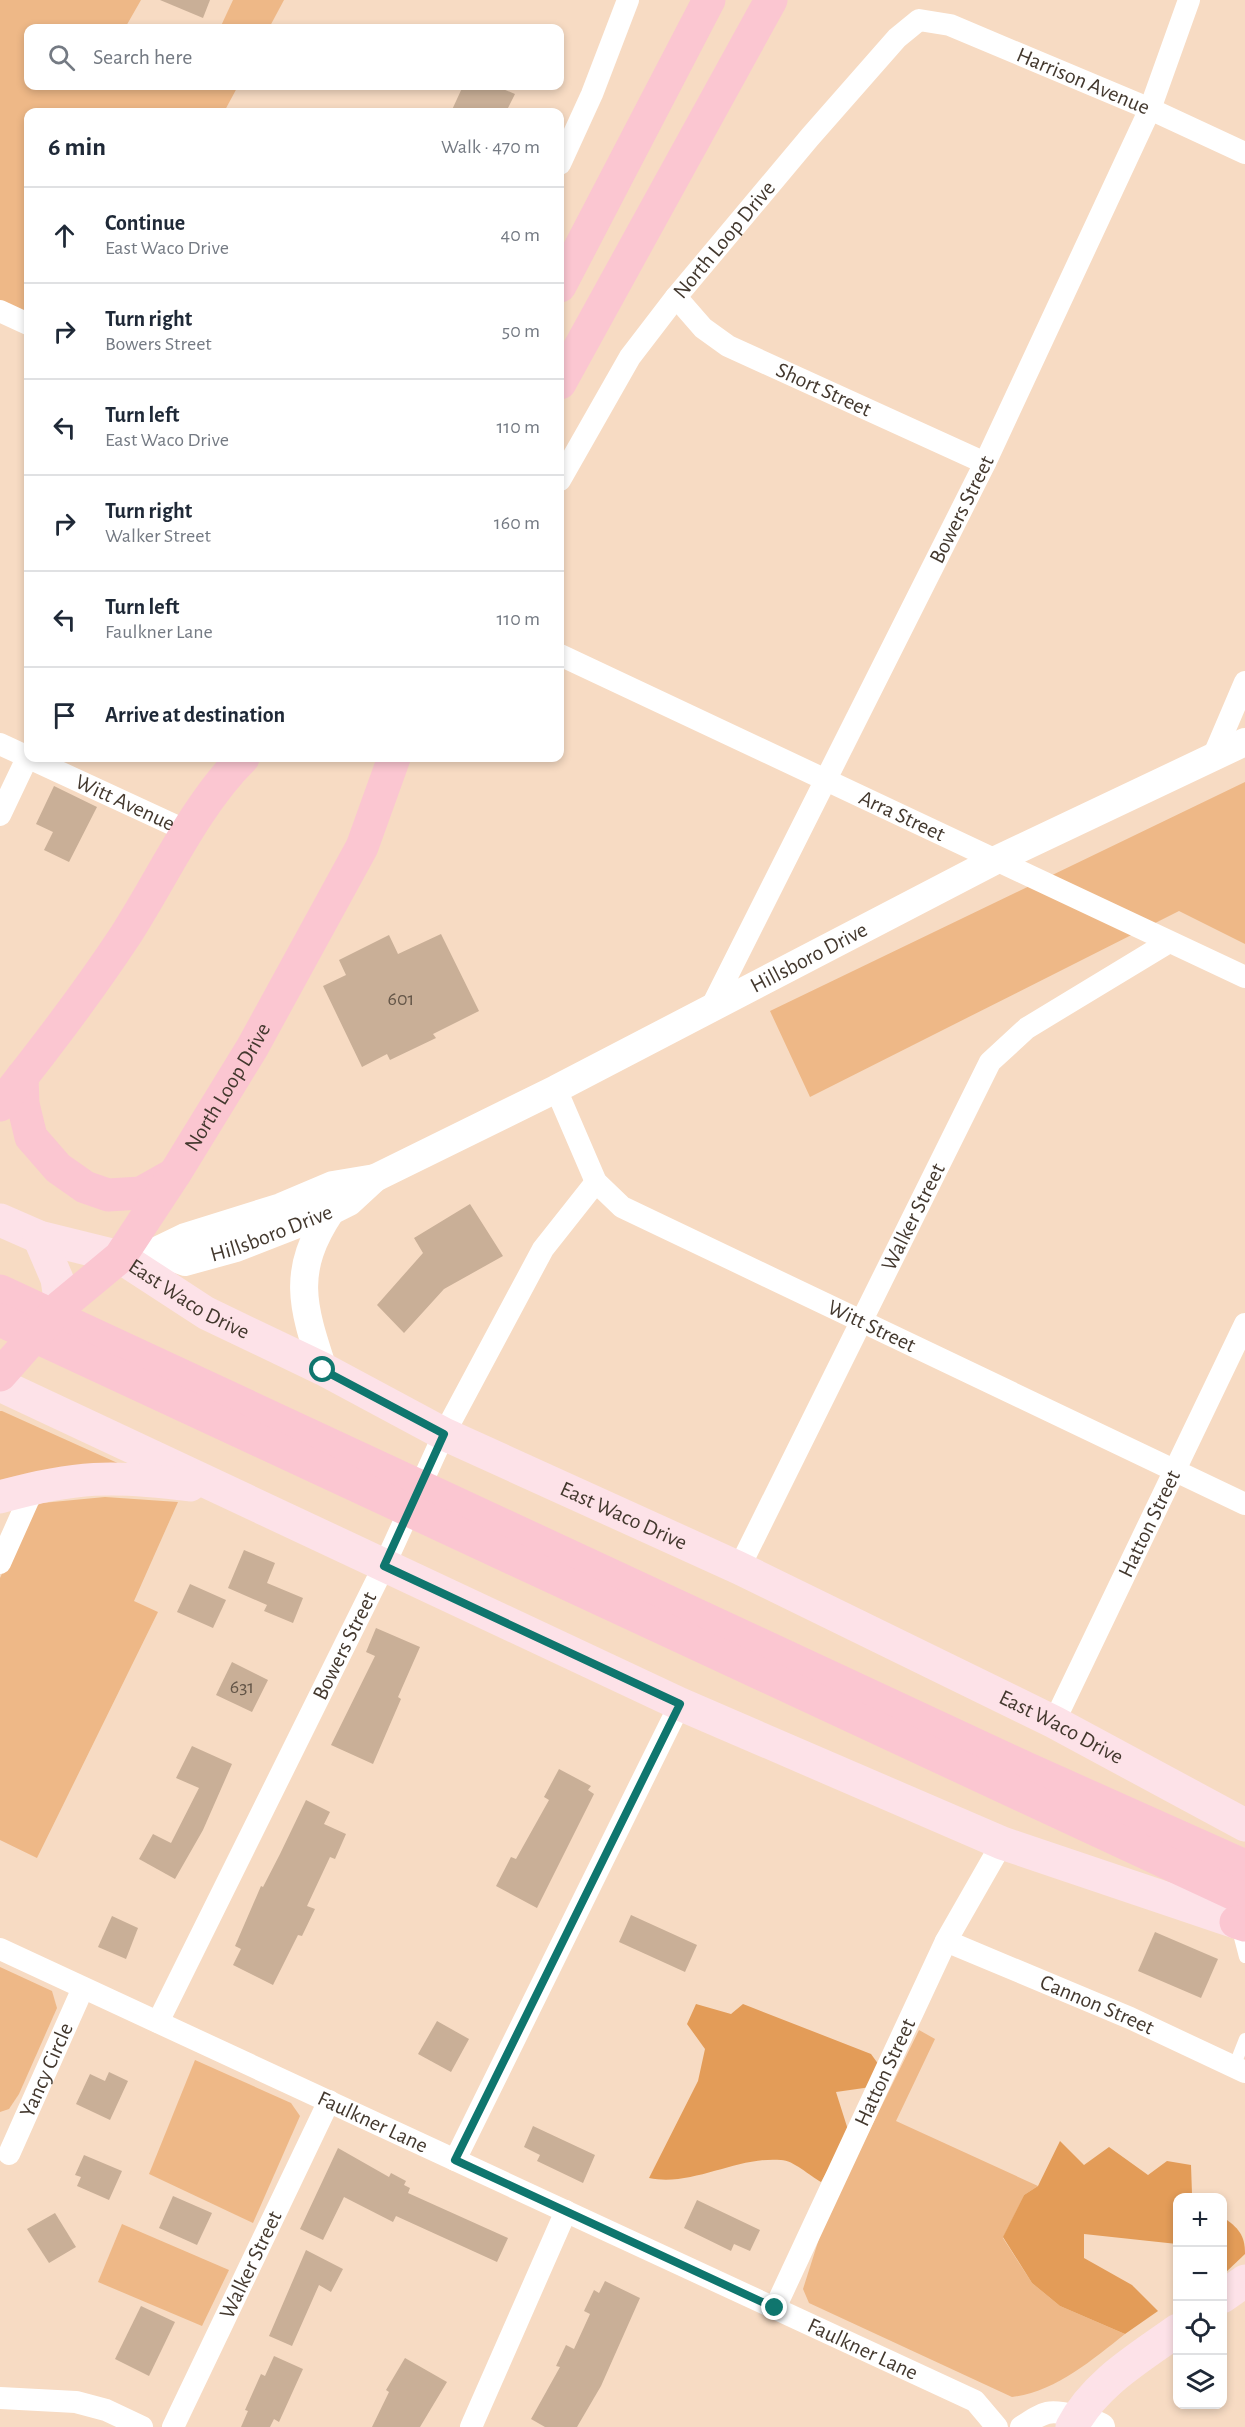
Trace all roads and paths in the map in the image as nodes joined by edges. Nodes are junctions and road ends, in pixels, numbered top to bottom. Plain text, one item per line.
1 (628, 0) edge
2 (1190, 0) edge
3 (770, 1) edge
4 (704, 5) edge
5 (919, 20) joint
6 (1150, 109) junction
7 (1245, 153) edge
8 (564, 155) edge
9 (564, 278) edge
10 (676, 297) junction
11 (0, 310) edge
12 (24, 322) edge
13 (564, 376) edge
14 (985, 464) junction
15 (564, 473) edge
16 (564, 657) edge
17 (1245, 682) edge
18 (1245, 742) edge
19 (0, 744) edge
20 (24, 755) edge
21 (1213, 757) junction
22 (26, 762) edge
23 (40, 762) edge
24 (393, 762) edge
25 (226, 769) edge
26 (826, 780) junction
27 (0, 815) edge
28 (189, 832) junction
29 (996, 860) junction
30 (1169, 942) junction
31 (1245, 977) edge
32 (711, 1008) junction
33 (22, 1077) junction
34 (556, 1089) junction
35 (0, 1105) edge
36 (174, 1175) junction
37 (375, 1178) junction
38 (596, 1182) junction
39 (331, 1211) junction
40 (0, 1220) edge
41 (39, 1237) junction
42 (156, 1251) junction
43 (120, 1257) junction
44 (0, 1291) edge
45 (61, 1306) junction
46 (0, 1320) edge
47 (862, 1322) junction
48 (1245, 1324) edge
49 (323, 1370) junction
50 (0, 1375) edge
51 (0, 1385) edge
52 (444, 1434) junction
53 (1173, 1470) junction
54 (34, 1487) junction
55 (223, 1489) junction
56 (0, 1497) edge
57 (1245, 1504) edge
58 (0, 1563) edge
59 (384, 1566) junction
60 (739, 1568) junction
61 (602, 1586) junction
62 (680, 1704) junction
63 (1054, 1722) junction
64 (1245, 1825) edge
65 (1002, 1843) junction
66 (1245, 1866) edge
67 (1242, 1916) edge
68 (946, 1941) junction
69 (0, 1949) edge
70 (1245, 1957) edge
71 (84, 1988) junction
72 (158, 2022) junction
73 (1245, 2039) edge
74 (1239, 2069) edge
75 (329, 2101) junction
76 (9, 2154) dead end
77 (455, 2160) junction
78 (566, 2211) junction
79 (1245, 2281) edge
80 (1227, 2294) edge
81 (775, 2308) junction
82 (1173, 2334) edge
83 (0, 2398) edge
84 (1083, 2423) edge
85 (142, 2427) edge
86 (173, 2427) edge
87 (471, 2427) edge
88 (997, 2427) edge
89 (1022, 2427) edge

1 - 8 street
2 - 6 street, Bowers Street
3 - 13 main road
4 - 9 main road
5 - 6 street, Harrison Avenue
5 - 10 street, North Loop Drive
6 - 7 street, Harrison Avenue
6 - 14 street, Bowers Street
10 - 14 street, Short Street
10 - 15 street, North Loop Drive
11 - 12 street
14 - 26 street, Bowers Street
16 - 26 street, Arra Street
17 - 21 street
18 - 21 street, Hillsboro Drive
19 - 20 street, Witt Avenue
21 - 29 street, Hillsboro Drive
22 - 27 street
23 - 28 street, Witt Avenue
24 - 36 main road, North Loop Drive
25 - 28 main road
26 - 29 street, Arra Street
26 - 32 street, Bowers Street
28 - 33 main road
29 - 30 street, Arra Street
29 - 32 street, Hillsboro Drive
30 - 31 street, Arra Street
30 - 47 street, Walker Street
32 - 34 street, Hillsboro Drive
33 - 35 main road
33 - 36 main road
34 - 37 street, Hillsboro Drive
34 - 38 street, Witt Street
36 - 43 main road, North Loop Drive
37 - 39 street, Hillsboro Drive
37 - 42 street, Hillsboro Drive
38 - 47 street, Witt Street
38 - 52 street, Bowers Street
39 - 42 street, Hillsboro Drive
39 - 49 street
40 - 41 main road, East Waco Drive
41 - 43 main road, East Waco Drive
41 - 45 main road
42 - 43 street, Hillsboro Drive
43 - 45 main road, North Loop Drive
43 - 49 main road, East Waco Drive
44 - 61 main road
45 - 50 main road, North Loop Drive
46 - 61 main road
47 - 53 street, Witt Street
47 - 60 street, Walker Street
48 - 53 street, Hatton Street
49 - 52 main road, East Waco Drive
51 - 55 main road
52 - 59 street, Bowers Street
52 - 60 main road, East Waco Drive
53 - 57 street, Witt Street
53 - 63 street, Hatton Street
54 - 55 main road
54 - 56 main road
54 - 58 street
55 - 59 main road
59 - 62 main road
59 - 72 street, Bowers Street
60 - 63 main road, East Waco Drive
61 - 66 main road
61 - 67 main road
62 - 65 main road
62 - 77 street
63 - 64 main road, East Waco Drive
65 - 67 main road
65 - 68 street, Hatton Street
67 - 70 lane
68 - 74 street, Cannon Street
68 - 81 street, Hatton Street
69 - 71 street, Faulkner Lane
71 - 72 street, Faulkner Lane
71 - 76 street, Yancy Circle
72 - 75 street, Faulkner Lane
73 - 74 lane
75 - 77 street, Faulkner Lane
75 - 86 street, Walker Street
77 - 78 street, Faulkner Lane
78 - 81 street, Faulkner Lane
78 - 87 street
79 - 80 main road
81 - 88 street, Faulkner Lane
82 - 84 main road
83 - 85 street
84 - 89 street

